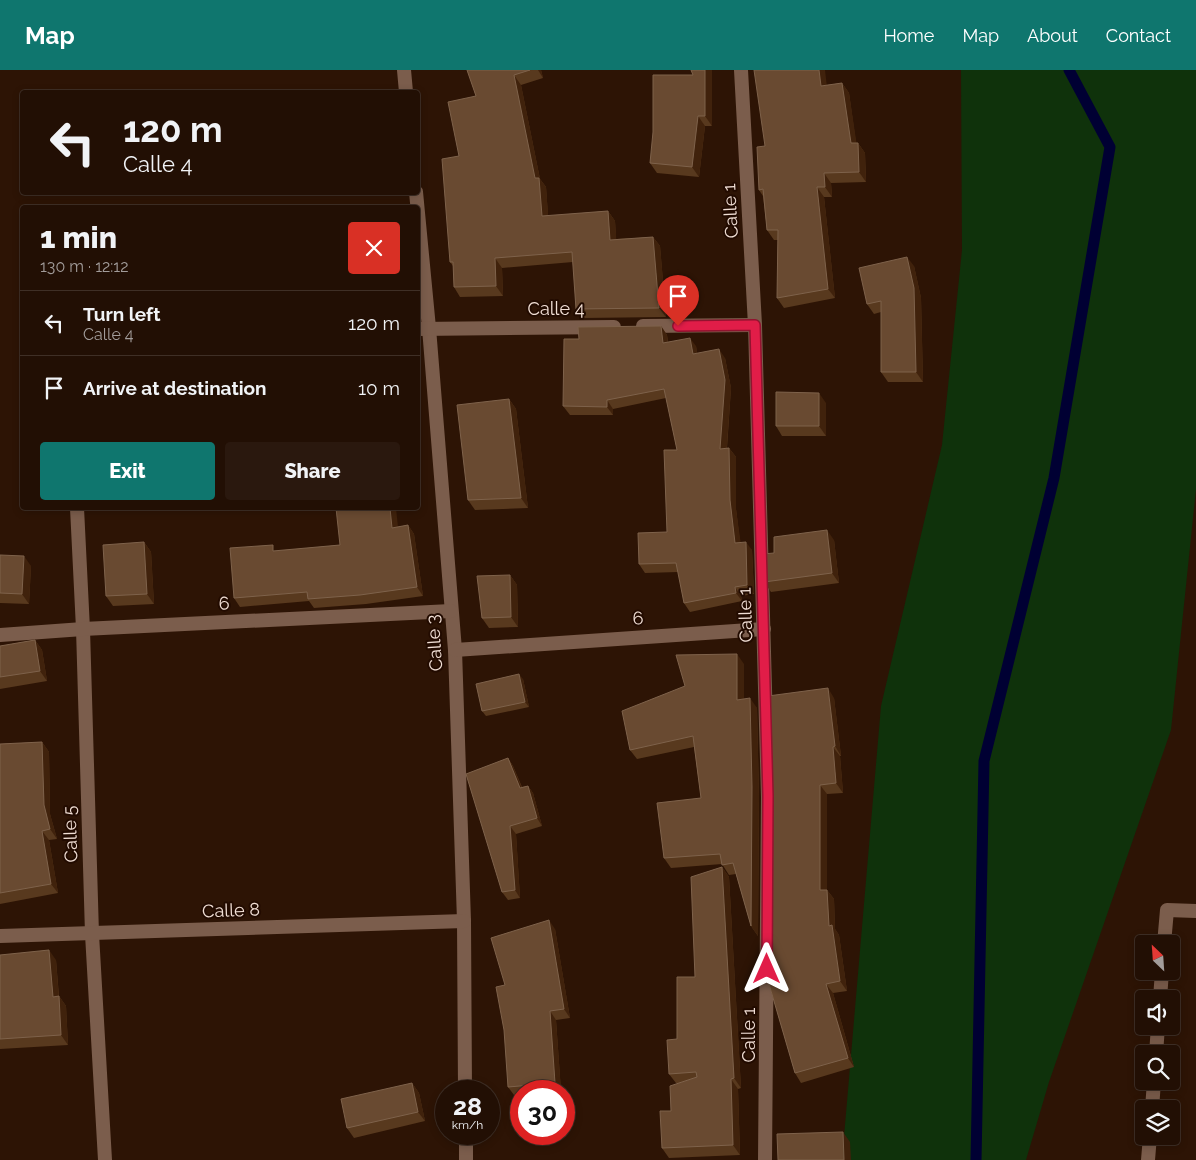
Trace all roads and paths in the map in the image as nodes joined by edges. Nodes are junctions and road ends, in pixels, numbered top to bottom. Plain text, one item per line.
1 (404, 70) edge
2 (740, 70) edge
3 (406, 90) edge
4 (420, 260) edge
5 (755, 325) junction
6 (424, 329) edge
7 (77, 510) edge
8 (451, 611) junction
9 (83, 629) junction
10 (764, 629) junction
11 (0, 635) edge
12 (455, 650) junction
13 (1196, 911) edge
14 (464, 921) junction
15 (92, 934) junction
16 (1165, 935) edge
17 (0, 936) edge
18 (465, 1080) edge
19 (466, 1145) edge
20 (1149, 1145) edge
21 (105, 1160) edge
22 (466, 1160) edge
23 (765, 1160) edge
24 (1148, 1160) edge

1 - 3 street
2 - 5 street, Calle 1
4 - 6 street, Calle 3
5 - 6 street, Calle 4
5 - 10 street, Calle 1
6 - 8 street, Calle 3
7 - 9 street, Calle 5
8 - 9 street, 6
8 - 12 street, Calle 3
9 - 11 street, 6
9 - 15 street, Calle 5
10 - 12 street, 6
10 - 23 street, Calle 1
12 - 14 street, Calle 3
13 - 16 street
14 - 15 street, Calle 8
14 - 18 street, Calle 3
15 - 17 street, Calle 8
15 - 21 street, Calle 5
19 - 22 street
20 - 24 street

